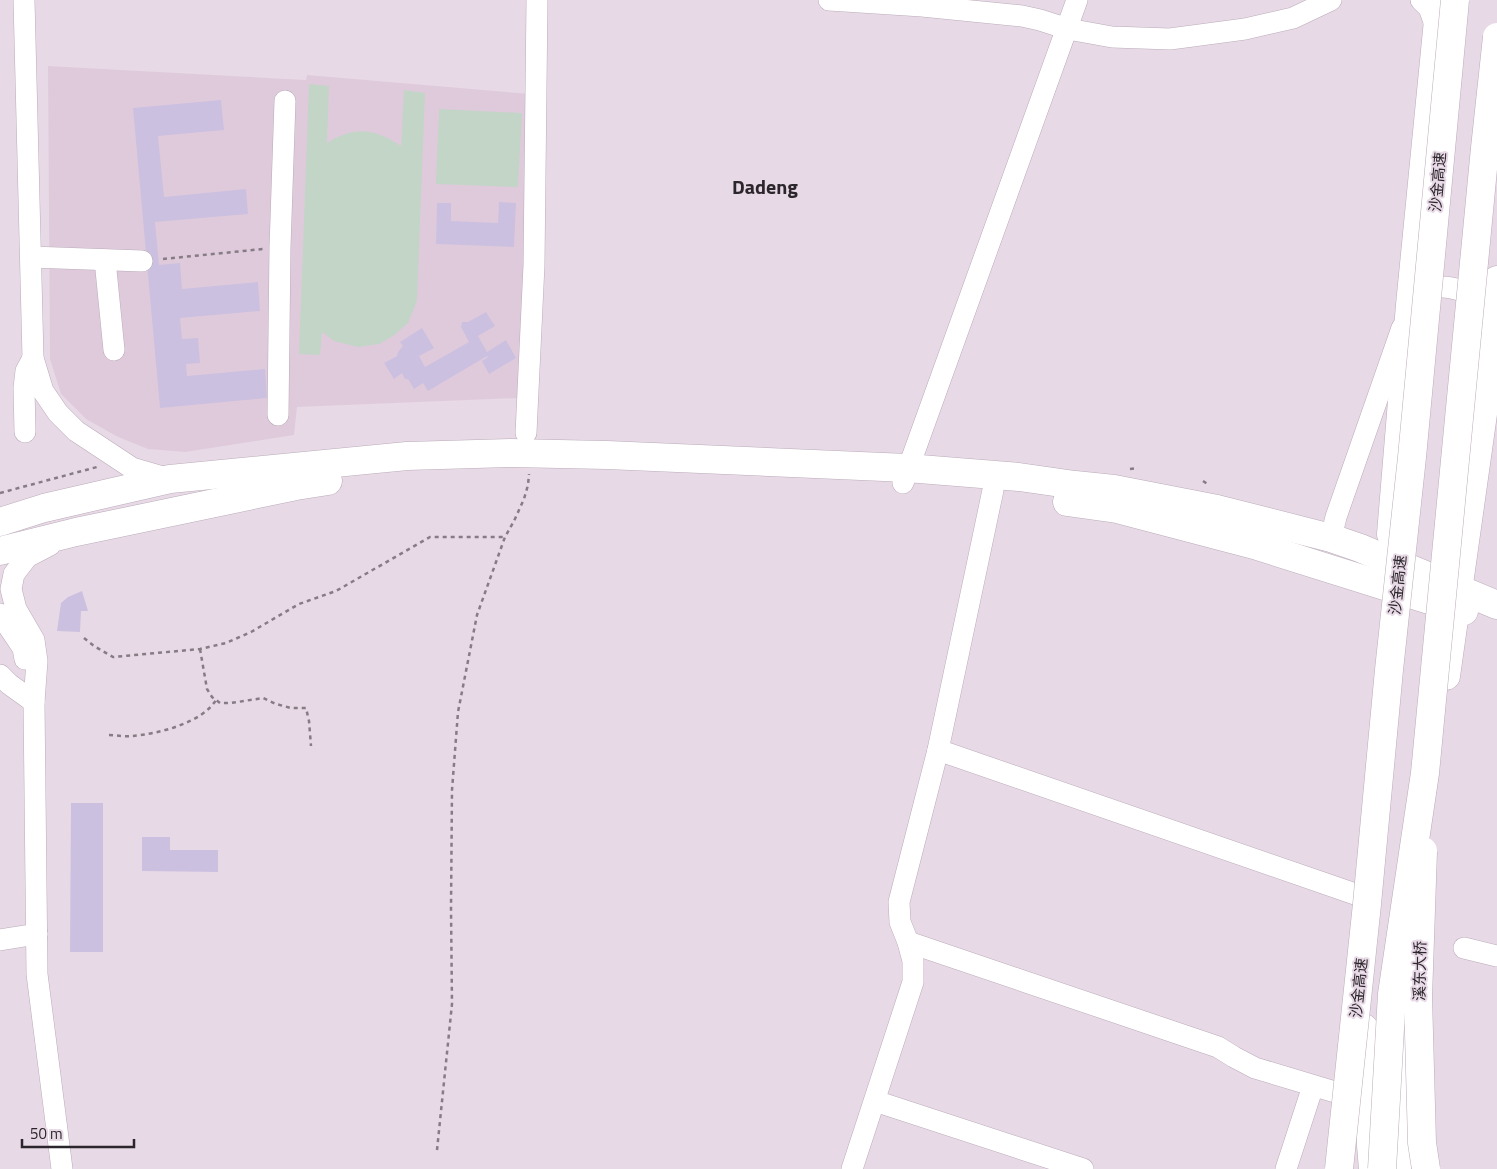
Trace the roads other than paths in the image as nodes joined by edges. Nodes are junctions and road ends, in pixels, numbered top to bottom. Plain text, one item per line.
1 (24, 0) edge
2 (537, 0) edge
3 (829, 0) edge
4 (1077, 0) edge
5 (1331, 0) edge
6 (1421, 0) edge
7 (1440, 0) edge
8 (1455, 0) edge
9 (853, 1) edge
10 (1296, 9) edge
11 (1068, 29) junction
12 (1437, 31) junction
13 (1497, 37) edge
14 (285, 102) dead end
15 (31, 257) junction
16 (105, 260) junction
17 (142, 261) dead end
18 (1496, 296) edge
19 (1410, 305) junction
20 (114, 350) dead end
21 (33, 358) junction
22 (278, 415) dead end
23 (25, 432) dead end
24 (526, 432) dead end
25 (905, 475) junction
26 (170, 479) junction
27 (993, 490) junction
28 (0, 522) edge
29 (76, 532) junction
30 (1331, 538) junction
31 (0, 551) edge
32 (1389, 560) junction
33 (1386, 586) junction
34 (1458, 599) junction
35 (1497, 605) edge
36 (0, 614) edge
37 (1497, 622) edge
38 (0, 675) edge
39 (34, 702) junction
40 (938, 750) junction
41 (1425, 773) junction
42 (1361, 899) junction
43 (37, 934) junction
44 (0, 940) edge
45 (908, 942) junction
46 (1464, 948) dead end
47 (1497, 956) edge
48 (1324, 1089) junction
49 (875, 1101) junction
50 (62, 1169) edge
51 (852, 1169) edge
52 (1083, 1169) edge
53 (1286, 1169) edge
54 (1327, 1169) edge
55 (1339, 1169) edge
56 (1373, 1169) edge
57 (1382, 1169) edge
58 (1396, 1169) edge
59 (1426, 1169) edge

1 - 15 street
2 - 24 street
3 - 9 street
4 - 11 street
5 - 10 street
6 - 12 street
7 - 12 main road
8 - 42 main road, 沙金高速, bridge
9 - 11 street
10 - 11 street
11 - 25 street
12 - 19 main road
13 - 41 main road, bridge
14 - 22 street
15 - 16 street
15 - 21 street
16 - 17 street
16 - 20 street
18 - 19 street
18 - 34 main road
19 - 30 street
19 - 32 main road
21 - 23 street
21 - 26 street
25 - 26 main road
25 - 27 main road
25 - 29 main road
25 - 30 main road
26 - 28 main road
27 - 33 main road
27 - 40 street
29 - 31 main road
29 - 39 street
30 - 32 main road
32 - 33 main road
32 - 34 main road
33 - 34 main road
33 - 42 main road
34 - 35 main road
34 - 37 main road
34 - 58 main road
36 - 39 street
38 - 39 street
39 - 43 street
40 - 42 street
40 - 45 street
41 - 57 main road, bridge
41 - 59 main road, 溪东大桥, bridge
42 - 48 main road
42 - 55 main road, 沙金高速, bridge
42 - 56 main road, bridge
43 - 44 street
43 - 50 street
45 - 48 street
45 - 49 street
46 - 47 street
48 - 53 street
48 - 54 main road
49 - 51 street
49 - 52 street

